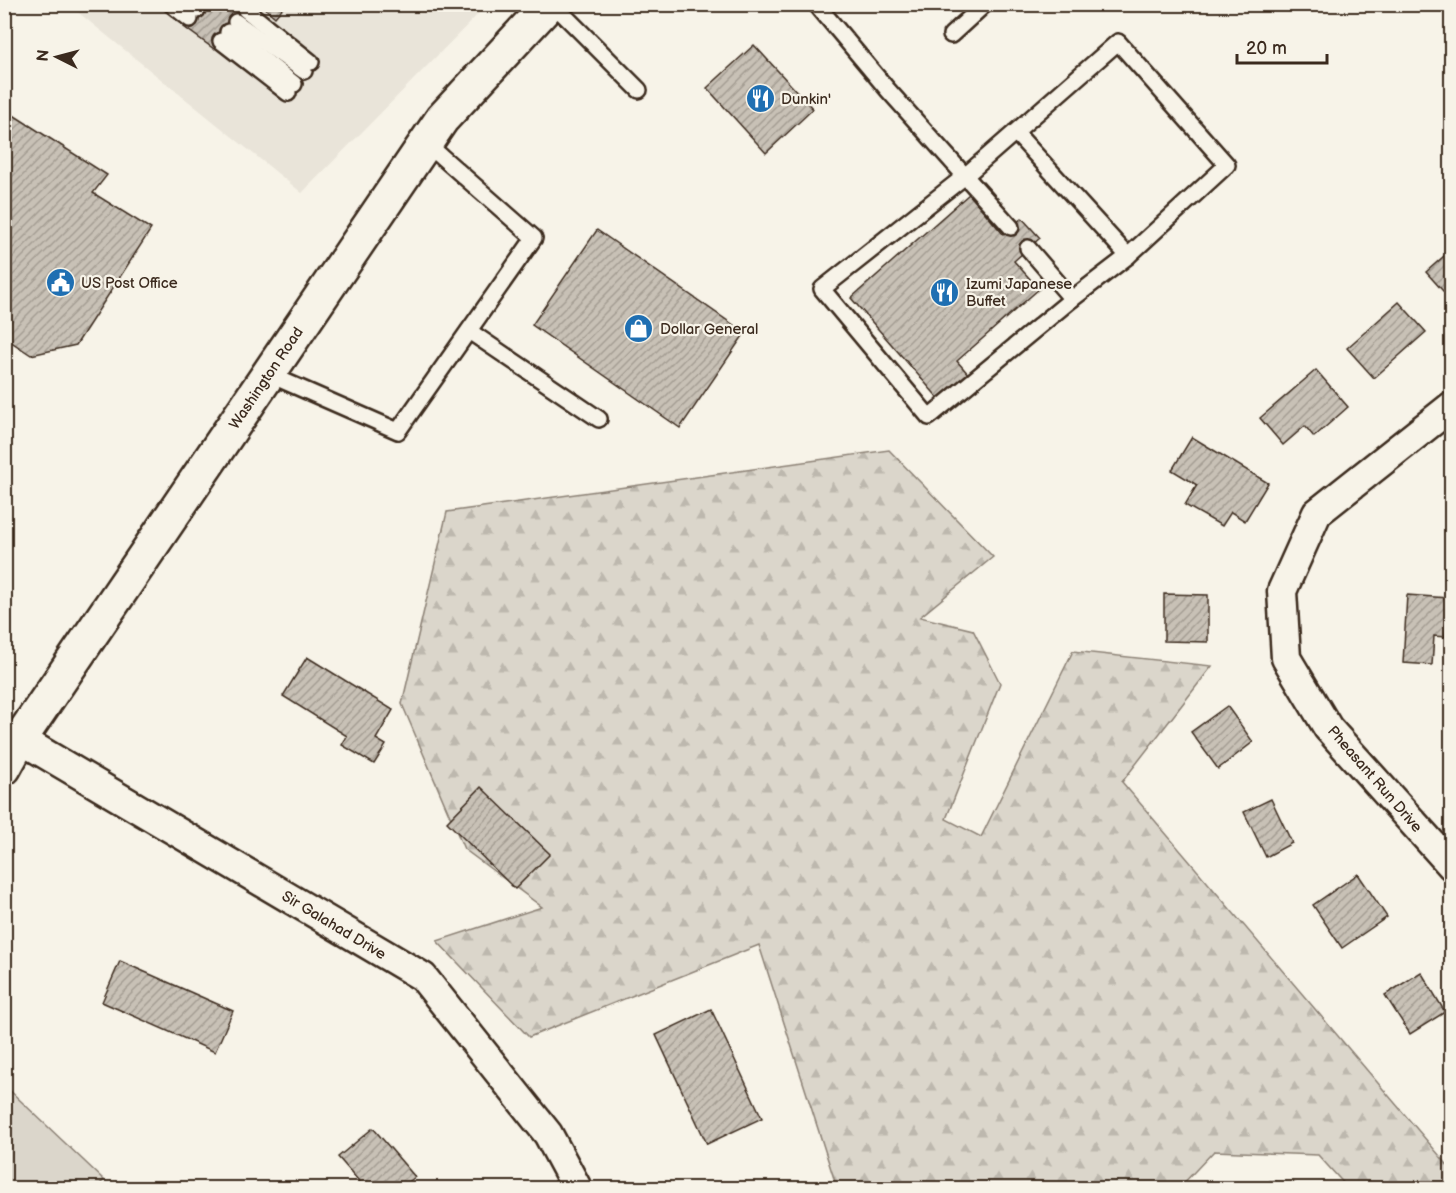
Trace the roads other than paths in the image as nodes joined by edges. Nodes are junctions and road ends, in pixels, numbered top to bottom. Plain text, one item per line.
1 (171, 4) edge
2 (551, 4) edge
3 (816, 4) edge
4 (983, 4) edge
5 (192, 11) edge
6 (951, 35) dead end
7 (299, 78) joint
8 (639, 90) dead end
9 (1015, 132) junction
10 (426, 143) junction
11 (965, 176) junction
12 (1011, 227) dead end
13 (1028, 248) dead end
14 (1128, 256) junction
15 (1072, 299) junction
16 (469, 331) junction
17 (268, 374) junction
18 (1452, 406) edge
19 (599, 419) dead end
20 (20, 739) junction
21 (4, 768) edge
22 (1452, 866) edge
23 (577, 1188) edge

1 - 5 lane
2 - 8 lane
2 - 10 main road, Washington Road
3 - 11 lane
4 - 6 lane
7 - 7 lane
9 - 11 lane
9 - 14 lane
9 - 14 lane
10 - 16 lane
10 - 17 main road, Washington Road
11 - 12 lane
11 - 15 lane
13 - 15 lane
14 - 15 lane
16 - 17 lane
16 - 19 lane
17 - 20 main road, Washington Road
18 - 22 street, Pheasant Run Drive
20 - 21 main road, Washington Road
20 - 23 street, Sir Galahad Drive

